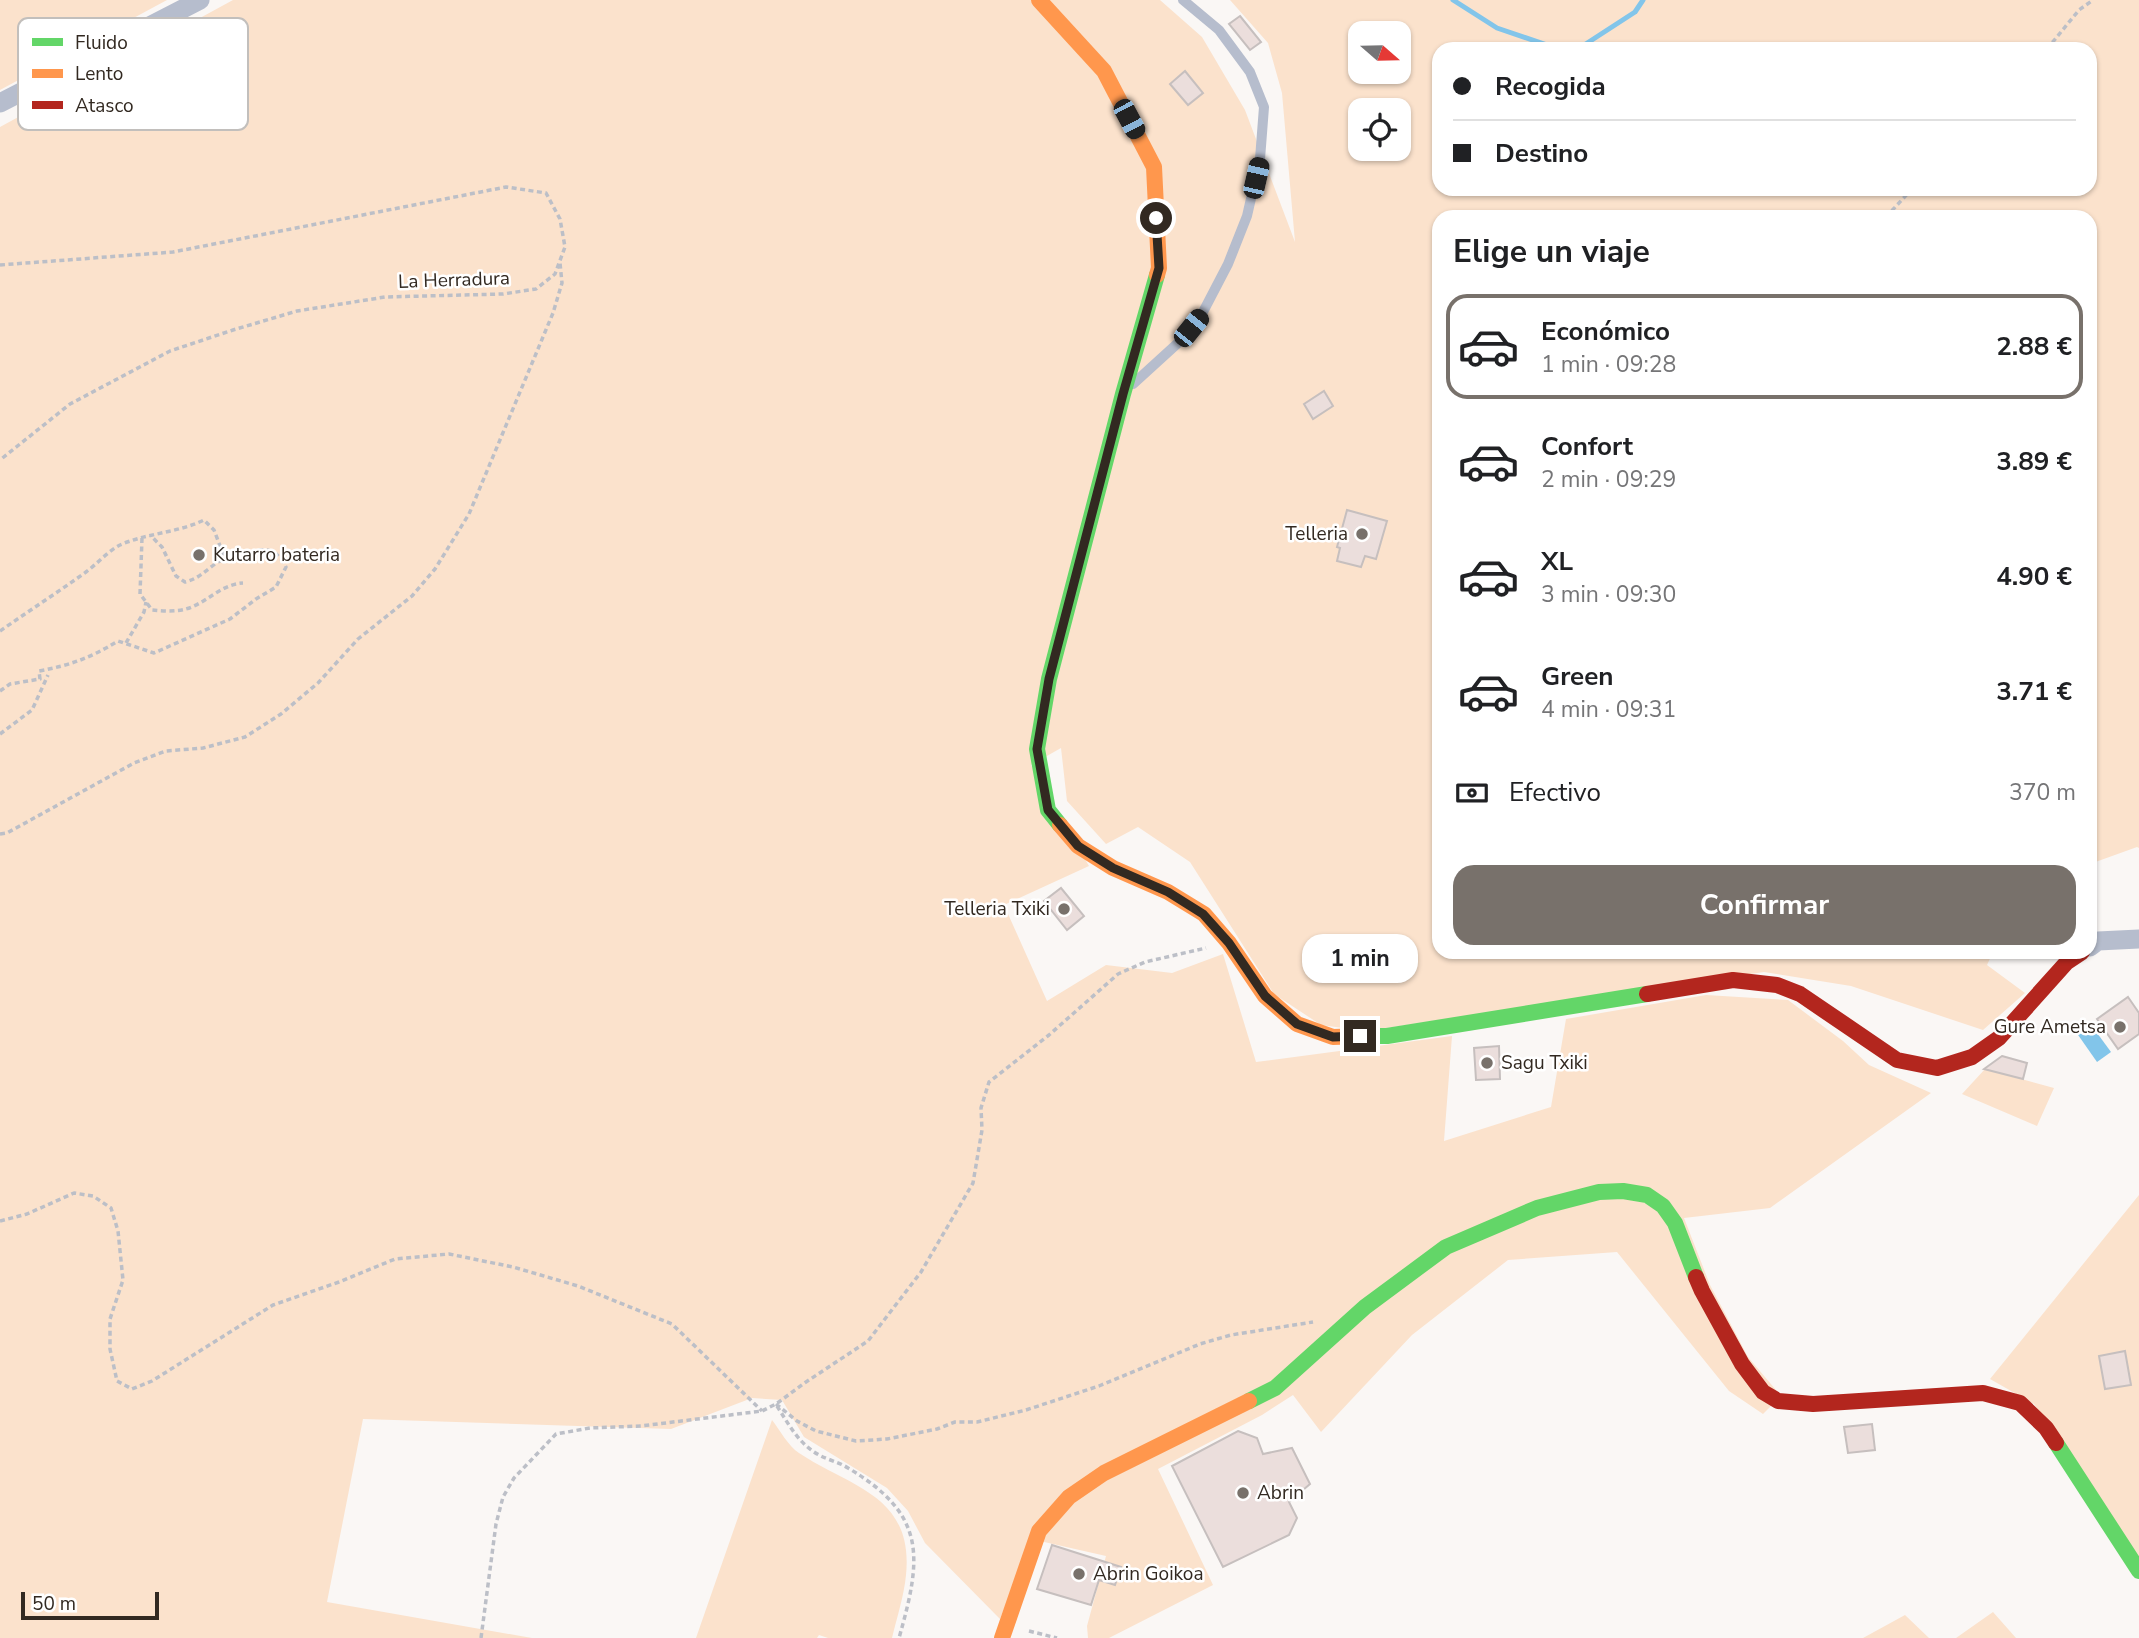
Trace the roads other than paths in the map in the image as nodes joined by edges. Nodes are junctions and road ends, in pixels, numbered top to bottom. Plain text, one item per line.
1 (200, 0) edge
2 (1039, 0) edge
3 (1183, 0) edge
4 (165, 18) edge
5 (18, 94) edge
6 (0, 103) edge
7 (1123, 394) junction
8 (2139, 939) edge
9 (2097, 943) edge
10 (2072, 959) edge
11 (2139, 1571) edge
12 (1004, 1632) edge

1 - 4 street
2 - 7 street
3 - 7 lane
5 - 6 street
7 - 10 street
8 - 9 street
11 - 12 street

